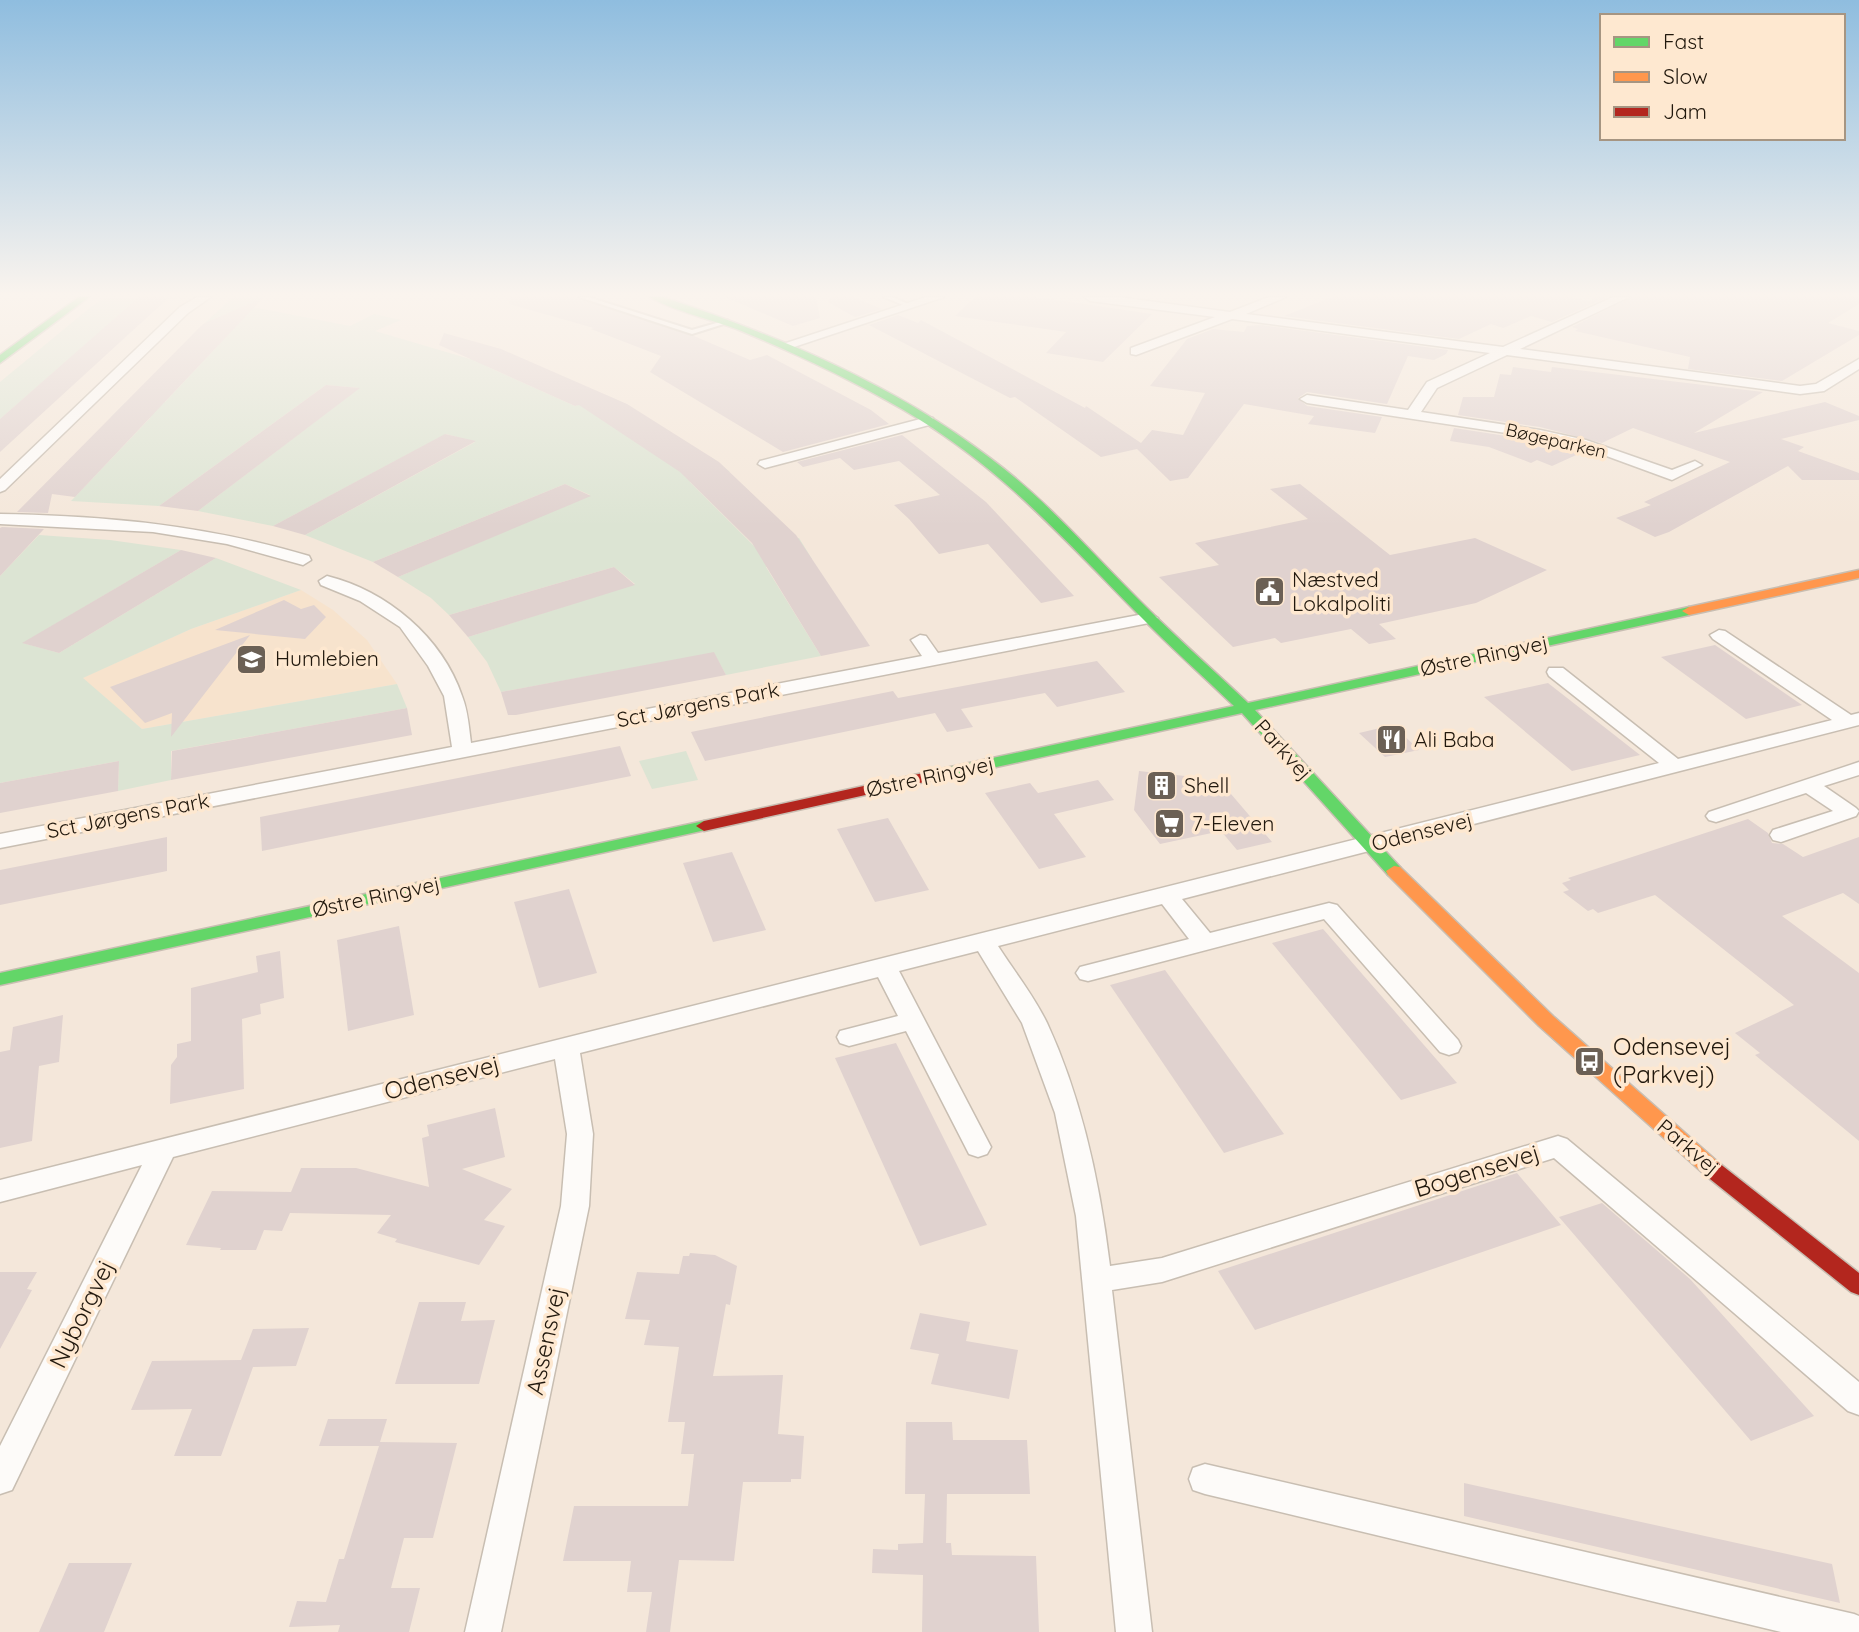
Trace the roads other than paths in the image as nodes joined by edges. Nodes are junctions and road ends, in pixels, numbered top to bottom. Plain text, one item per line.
1 (119, 373) edge
2 (844, 373) edge
3 (1459, 373) edge
4 (1674, 373) edge
5 (1843, 373) edge
6 (1307, 399) dead end
7 (1412, 415) junction
8 (928, 421) junction
9 (765, 464) dead end
10 (1695, 465) dead end
11 (0, 488) edge
12 (0, 519) edge
13 (303, 560) dead end
14 (1859, 574) edge
15 (327, 581) dead end
16 (1149, 618) junction
17 (1719, 635) dead end
18 (920, 640) dead end
19 (933, 659) junction
20 (1556, 672) dead end
21 (1245, 708) junction
22 (1854, 721) edge
23 (463, 751) junction
24 (1676, 766) junction
25 (1859, 768) edge
26 (1808, 785) junction
27 (1716, 816) dead end
28 (1781, 835) dead end
29 (0, 841) edge
30 (1370, 845) junction
31 (1167, 895) junction
32 (983, 941) junction
33 (1203, 942) junction
34 (884, 966) junction
35 (1088, 973) dead end
36 (0, 979) edge
37 (912, 1021) junction
38 (849, 1037) dead end
39 (1450, 1046) dead end
40 (566, 1047) junction
41 (978, 1147) dead end
42 (164, 1149) junction
43 (0, 1191) edge
44 (1097, 1280) junction
45 (1859, 1286) edge
46 (1859, 1402) edge
47 (0, 1479) edge
48 (1205, 1479) dead end
49 (483, 1632) edge
50 (1134, 1632) edge
51 (1854, 1632) edge

1 - 11 street
2 - 8 street, Parkvej
3 - 7 street
4 - 5 street
6 - 7 street, Bøgeparken
7 - 10 street, Bøgeparken
8 - 9 street
8 - 16 street, Parkvej
12 - 13 street
14 - 21 street, Østre Ringvej
15 - 23 street
16 - 19 street, Sct Jørgens Park
16 - 21 street, Parkvej
17 - 22 street, Odensevej
18 - 19 street
19 - 23 street, Sct Jørgens Park
20 - 24 street
21 - 30 street, Parkvej
21 - 36 street, Østre Ringvej
22 - 24 street, Odensevej
23 - 29 street, Sct Jørgens Park
24 - 30 street, Odensevej
25 - 26 street
26 - 27 street
26 - 28 street
30 - 31 street, Odensevej
30 - 45 street, Parkvej
31 - 32 street, Odensevej
31 - 33 street
32 - 34 street, Odensevej
32 - 44 street
33 - 35 street
33 - 39 street
34 - 37 street
34 - 40 street, Odensevej
37 - 38 street
37 - 41 street
40 - 42 street, Odensevej
40 - 49 street, Assensvej
42 - 43 street, Odensevej
42 - 47 street, Nyborgvej
44 - 46 street, Bogensevej
44 - 50 street
48 - 51 street

